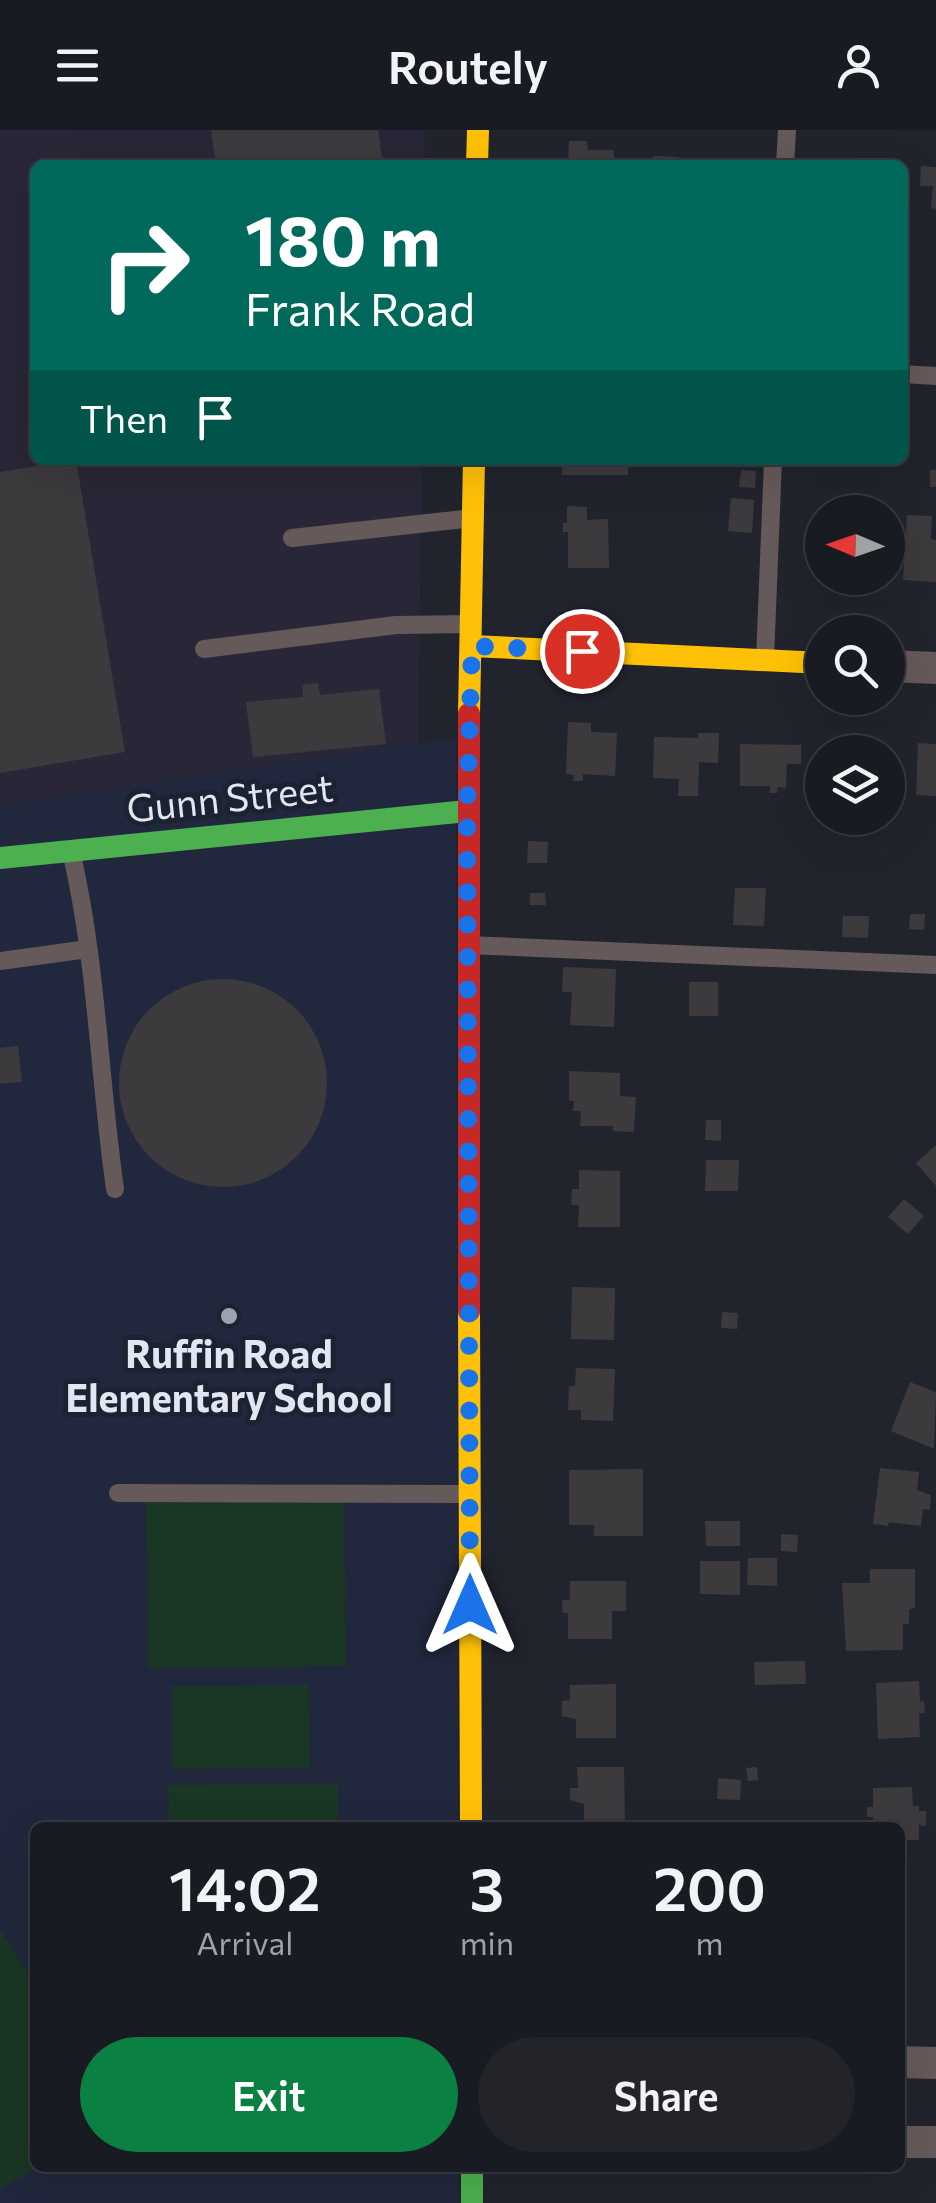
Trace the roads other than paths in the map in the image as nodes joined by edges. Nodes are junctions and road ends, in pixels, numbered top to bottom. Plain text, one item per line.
1 (478, 130) edge
2 (787, 130) edge
3 (478, 160) edge
4 (786, 160) edge
5 (908, 374) edge
6 (936, 376) edge
7 (474, 465) edge
8 (773, 465) edge
9 (473, 518) junction
10 (292, 538) dead end
11 (472, 635) junction
12 (204, 649) dead end
13 (764, 660) junction
14 (805, 661) edge
15 (905, 667) edge
16 (936, 668) edge
17 (467, 811) junction
18 (71, 850) junction
19 (0, 858) edge
20 (468, 945) junction
21 (88, 949) junction
22 (0, 962) edge
23 (936, 966) edge
24 (115, 1189) dead end
25 (118, 1494) dead end
26 (469, 1494) junction
27 (470, 1822) edge
28 (905, 2062) edge
29 (936, 2062) edge
30 (905, 2142) edge
31 (936, 2142) edge
32 (472, 2172) edge
33 (472, 2203) edge

1 - 3 street
2 - 4 lane
5 - 6 lane
7 - 9 street
8 - 13 lane
9 - 10 lane
9 - 11 street
11 - 12 lane
11 - 13 street
11 - 17 street
13 - 14 street
15 - 16 street
17 - 18 street, Gunn Street
17 - 20 street
18 - 19 street, Gunn Street
18 - 21 lane
20 - 23 lane
20 - 26 street
21 - 22 lane
21 - 24 lane
25 - 26 lane
26 - 27 street
28 - 29 street
30 - 31 street
32 - 33 street

